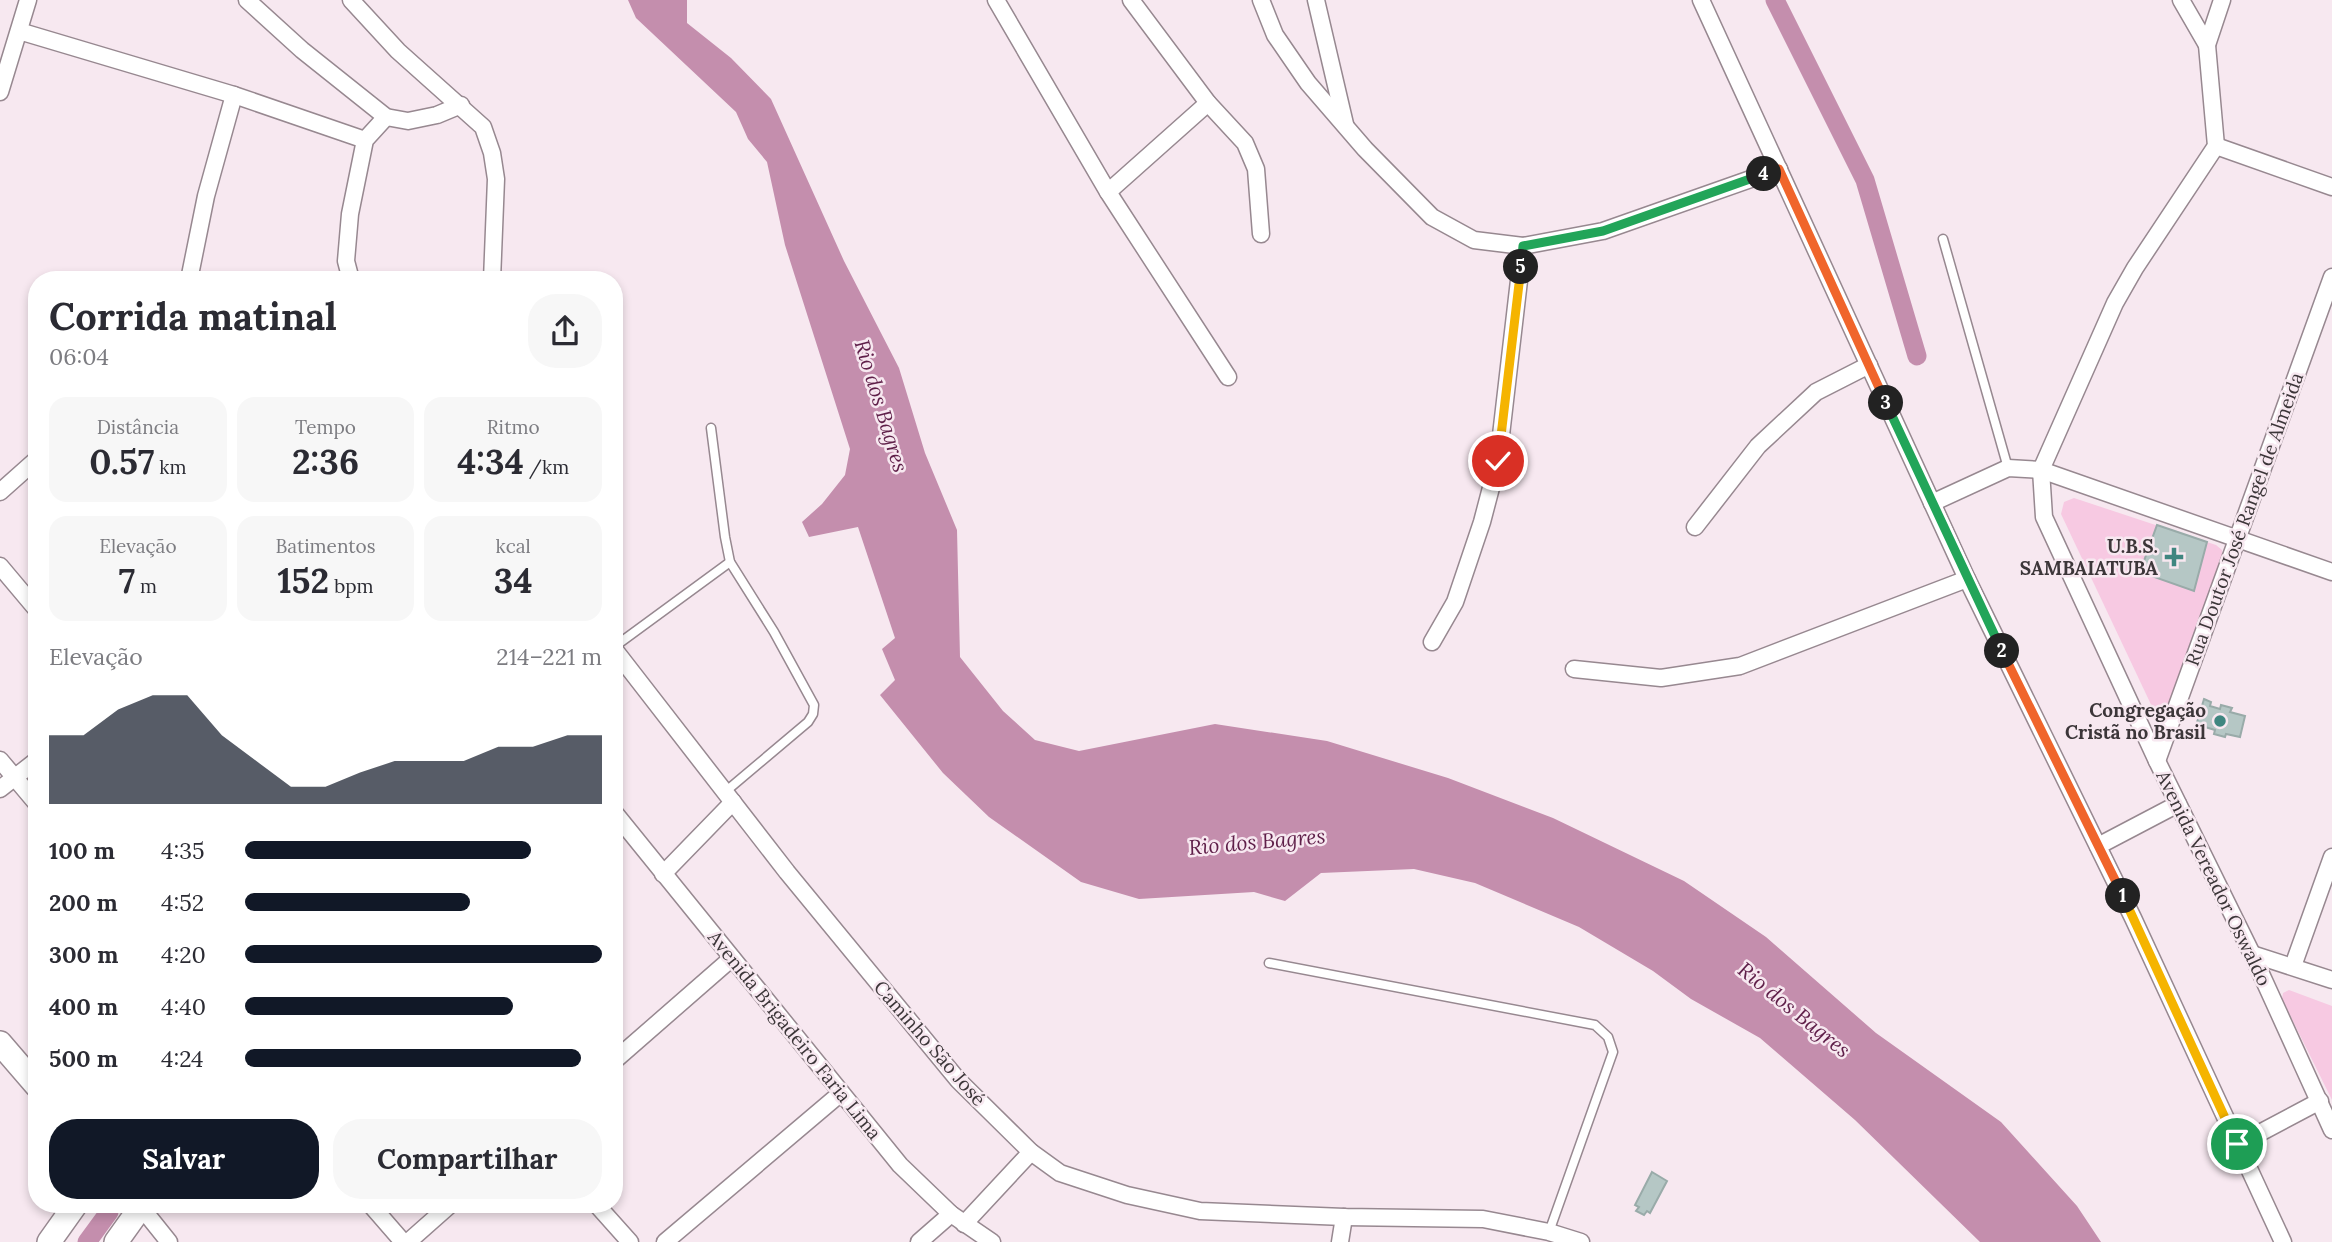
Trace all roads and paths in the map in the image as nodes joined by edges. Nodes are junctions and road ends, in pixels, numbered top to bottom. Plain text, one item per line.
1 (28, 0) edge
2 (247, 0) edge
3 (351, 0) edge
4 (996, 0) edge
5 (1131, 0) edge
6 (1261, 0) edge
7 (1316, 0) edge
8 (1702, 0) edge
9 (2181, 0) edge
10 (2222, 0) edge
11 (19, 32) junction
12 (2207, 45) junction
13 (0, 92) edge
14 (234, 95) junction
15 (1208, 103) junction
16 (461, 105) junction
17 (386, 117) junction
18 (1345, 126) junction
19 (365, 140) junction
20 (2216, 146) junction
21 (1779, 169) junction
22 (2332, 187) edge
23 (1108, 192) junction
24 (1261, 234) dead end
25 (1943, 239) dead end
26 (1523, 246) junction
27 (191, 271) edge
28 (349, 271) edge
29 (492, 271) edge
30 (2332, 277) edge
31 (1869, 365) junction
32 (1228, 377) dead end
33 (711, 428) dead end
34 (28, 467) edge
35 (2008, 468) junction
36 (2041, 470) junction
37 (0, 492) edge
38 (1932, 503) junction
39 (1695, 527) dead end
40 (2236, 538) junction
41 (730, 562) junction
42 (0, 566) edge
43 (2332, 572) edge
44 (1967, 579) junction
45 (28, 599) edge
46 (623, 641) edge
47 (1432, 642) dead end
48 (623, 660) edge
49 (1574, 669) dead end
50 (0, 760) edge
51 (2157, 761) junction
52 (28, 766) edge
53 (14, 776) junction
54 (0, 789) edge
55 (28, 793) edge
56 (729, 797) junction
57 (2178, 804) junction
58 (623, 833) edge
59 (2098, 846) junction
60 (2332, 857) edge
61 (663, 874) junction
62 (2252, 954) junction
63 (732, 958) junction
64 (1269, 962) dead end
65 (2293, 966) junction
66 (2332, 980) edge
67 (0, 1043) edge
68 (623, 1053) edge
69 (28, 1076) edge
70 (841, 1093) junction
71 (2320, 1101) junction
72 (2332, 1130) edge
73 (2237, 1144) junction
74 (1031, 1152) junction
75 (70, 1213) edge
76 (136, 1213) edge
77 (147, 1213) edge
78 (378, 1213) edge
79 (440, 1213) edge
80 (604, 1213) edge
81 (1344, 1217) junction
82 (957, 1219) junction
83 (1549, 1231) junction
84 (49, 1242) edge
85 (116, 1242) edge
86 (169, 1242) edge
87 (405, 1242) edge
88 (630, 1242) edge
89 (666, 1242) edge
90 (919, 1242) edge
91 (992, 1242) edge
92 (1340, 1242) edge
93 (1581, 1242) edge
94 (2283, 1242) edge

1 - 11 street
2 - 17 street
3 - 16 street
4 - 23 street
5 - 15 street
6 - 18 street
7 - 18 street
8 - 21 street
9 - 12 street
10 - 12 street
11 - 13 street
11 - 14 street
12 - 20 street
14 - 19 street
14 - 27 street
15 - 23 street
15 - 24 street
16 - 17 street
16 - 29 street
17 - 19 street
18 - 26 street
19 - 28 street
20 - 22 street
20 - 36 street
21 - 26 street
21 - 31 street
23 - 32 street
25 - 35 lane
26 - 47 street
30 - 40 street, Rua Doutor José Rangel de Almeida
31 - 38 street
31 - 39 street
33 - 41 lane
34 - 37 street
35 - 36 street
35 - 38 street
36 - 40 street
36 - 51 street, Avenida Vereador Oswaldo
38 - 44 street
40 - 43 street
40 - 51 street, Rua Doutor José Rangel de Almeida
41 - 46 lane
41 - 56 lane
42 - 45 street
44 - 49 street
44 - 59 street
48 - 56 street, Caminho São José
50 - 53 street
51 - 57 street, Avenida Vereador Oswaldo
52 - 53 street
53 - 54 street
53 - 55 street
56 - 61 street
56 - 74 street, Caminho São José
57 - 59 street
57 - 62 street, Avenida Vereador Oswaldo
58 - 61 street, Avenida Brigadeiro Faria Lima
59 - 73 street
60 - 65 street
61 - 63 street, Avenida Brigadeiro Faria Lima
62 - 65 street
62 - 71 street, Avenida Vereador Oswaldo
63 - 68 street
63 - 70 street, Avenida Brigadeiro Faria Lima
64 - 83 lane
65 - 66 street
67 - 69 street
70 - 82 street, Avenida Brigadeiro Faria Lima
70 - 89 street
71 - 72 street, Avenida Vereador Oswaldo
71 - 73 street
73 - 94 street
74 - 81 street, Caminho São José
74 - 82 street
75 - 84 street
76 - 85 street
77 - 86 street
78 - 87 street
79 - 87 street
80 - 88 street
81 - 83 street, Caminho São José
81 - 92 street
82 - 90 street
82 - 91 street, Avenida Brigadeiro Faria Lima
83 - 93 street, Caminho São José

